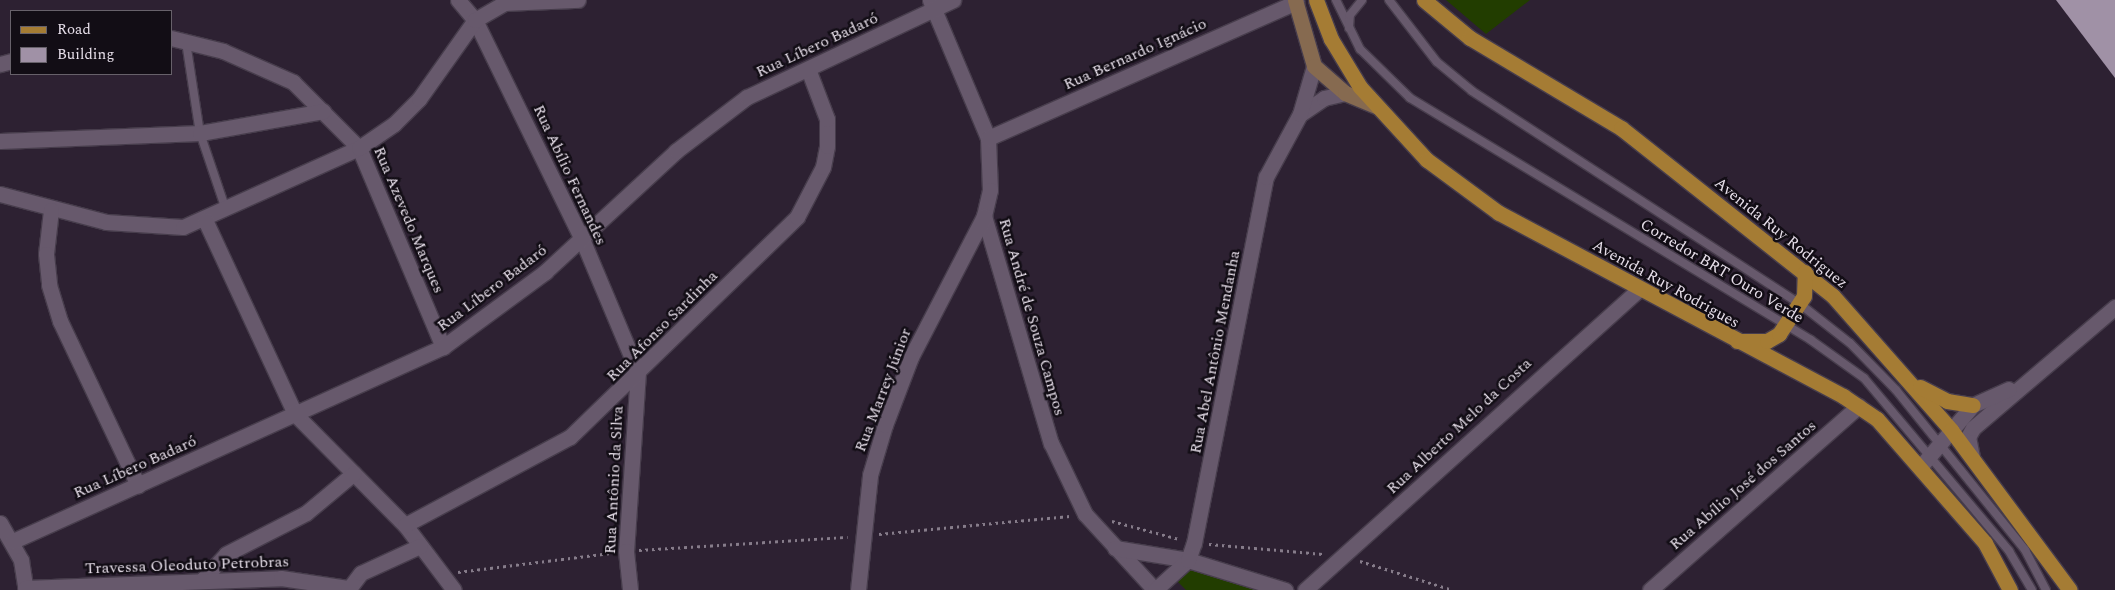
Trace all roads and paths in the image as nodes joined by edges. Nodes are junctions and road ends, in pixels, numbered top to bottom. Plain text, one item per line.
1 (458, 0) edge
2 (578, 0) edge
3 (953, 0) edge
4 (1316, 0) edge
5 (1336, 0) edge
6 (1362, 0) edge
7 (1389, 0) edge
8 (1424, 0) edge
9 (1296, 1) edge
10 (932, 4) edge
11 (475, 20) junction
12 (1349, 30) junction
13 (178, 38) edge
14 (1314, 66) junction
15 (808, 69) junction
16 (1345, 93) junction
17 (1375, 106) junction
18 (323, 111) junction
19 (1300, 114) junction
20 (200, 133) junction
21 (988, 138) junction
22 (0, 141) edge
23 (359, 148) junction
24 (0, 194) edge
25 (51, 210) junction
26 (226, 212) junction
27 (984, 216) junction
28 (205, 220) junction
29 (582, 239) junction
30 (1805, 272) junction
31 (1638, 290) junction
32 (1800, 304) junction
33 (2115, 307) edge
34 (1786, 326) junction
35 (1733, 341) junction
36 (444, 347) junction
37 (638, 372) junction
38 (1910, 381) junction
39 (2018, 385) junction
40 (1973, 405) junction
41 (1859, 406) junction
42 (295, 414) junction
43 (1951, 430) junction
44 (1934, 447) junction
45 (1972, 458) junction
46 (1921, 466) junction
47 (354, 473) junction
48 (138, 485) junction
49 (1085, 514) junction
50 (0, 523) edge
51 (405, 525) junction
52 (860, 536) junction
53 (13, 541) junction
54 (1194, 543) junction
55 (420, 546) junction
56 (1115, 548) junction
57 (626, 551) junction
58 (1344, 556) junction
59 (1188, 560) junction
60 (442, 574) junction
61 (203, 579) junction
62 (26, 589) edge
63 (348, 589) edge
64 (454, 590) edge
65 (630, 590) edge
66 (858, 590) edge
67 (1155, 590) edge
68 (1284, 590) edge
69 (1305, 590) edge
70 (1453, 590) edge
71 (1650, 590) edge
72 (2010, 590) edge
73 (2032, 590) edge
74 (2046, 590) edge
75 (2070, 590) edge

1 - 11 street, Rua Abílio Fernandes
2 - 11 street
3 - 10 street, Rua Líbero Badaró
4 - 17 main road, Avenida Ruy Rodrigues
5 - 12 lane, Corredor BRT Ouro Verde
6 - 12 lane
7 - 32 lane, Corredor BRT Ouro Verde
8 - 30 main road, Avenida Ruy Rodriguez
9 - 14 street
9 - 21 street, Rua Bernardo Ignácio
10 - 15 street, Rua Líbero Badaró
10 - 21 street, Rua André de Souza Campos
11 - 23 street
11 - 29 street, Rua Abílio Fernandes
12 - 34 lane, Corredor BRT Ouro Verde
13 - 18 street, Rua Azevedo Marques
13 - 20 lane
14 - 16 street
14 - 19 street, Rua Abel Antônio Mendanha
15 - 29 street, Rua Líbero Badaró
15 - 37 street, Rua Afonso Sardinha
16 - 17 street
16 - 19 street, Rua Abel Antônio Mendanha
17 - 31 main road, Avenida Ruy Rodrigues
18 - 20 street
18 - 23 street, Rua Azevedo Marques
19 - 54 street, Rua Abel Antônio Mendanha
20 - 22 street
20 - 26 lane
21 - 27 street, Rua André de Souza Campos
23 - 26 street
23 - 36 street, Rua Azevedo Marques
24 - 25 street
25 - 28 street
25 - 48 street
26 - 28 street
27 - 49 street, Rua André de Souza Campos
27 - 52 street, Rua Marrey Júnior
28 - 42 street
29 - 36 street, Rua Líbero Badaró
29 - 37 street, Rua Abílio Fernandes
30 - 32 main road
30 - 38 main road, Avenida Ruy Rodriguez
31 - 35 main road, Avenida Ruy Rodrigues
31 - 58 street, Rua Alberto Melo da Costa
32 - 34 main road
32 - 44 lane, Corredor BRT Ouro Verde
33 - 39 street
34 - 35 main road
34 - 44 lane, Corredor BRT Ouro Verde
35 - 41 main road, Avenida Ruy Rodrigues
36 - 42 street, Rua Líbero Badaró
37 - 51 street, Rua Afonso Sardinha
37 - 57 street, Rua Antônio da Silva
38 - 40 main road
38 - 43 main road, Avenida Ruy Rodriguez
39 - 40 street
39 - 45 street
40 - 43 street
41 - 46 main road, Avenida Ruy Rodrigues
41 - 71 street, Rua Abílio José dos Santos
42 - 47 street
42 - 48 street, Rua Líbero Badaró
43 - 44 street
43 - 45 main road, Avenida Ruy Rodriguez
44 - 46 street
44 - 73 lane, Corredor BRT Ouro Verde
44 - 74 lane, Corredor BRT Ouro Verde
45 - 75 main road, Avenida Ruy Rodriguez
46 - 72 main road, Avenida Ruy Rodrigues
47 - 51 street
47 - 61 street
48 - 53 street, Rua Líbero Badaró
49 - 52 path
49 - 54 path
49 - 56 street, Rua André de Souza Campos
50 - 53 street
51 - 55 street
52 - 57 path
52 - 66 street, Rua Marrey Júnior
53 - 62 street
54 - 58 path
54 - 59 street, Rua Abel Antônio Mendanha
55 - 60 street
55 - 63 street
56 - 59 street
56 - 67 street, Rua André de Souza Campos
57 - 60 path
57 - 65 street, Rua Antônio da Silva
58 - 69 street, Rua Alberto Melo da Costa
58 - 70 path
59 - 67 street, Rua Abel Antônio Mendanha
59 - 68 street
60 - 64 street
61 - 62 street, Travessa Oleoduto Petrobras
61 - 63 street, Travessa Oleoduto Petrobras

